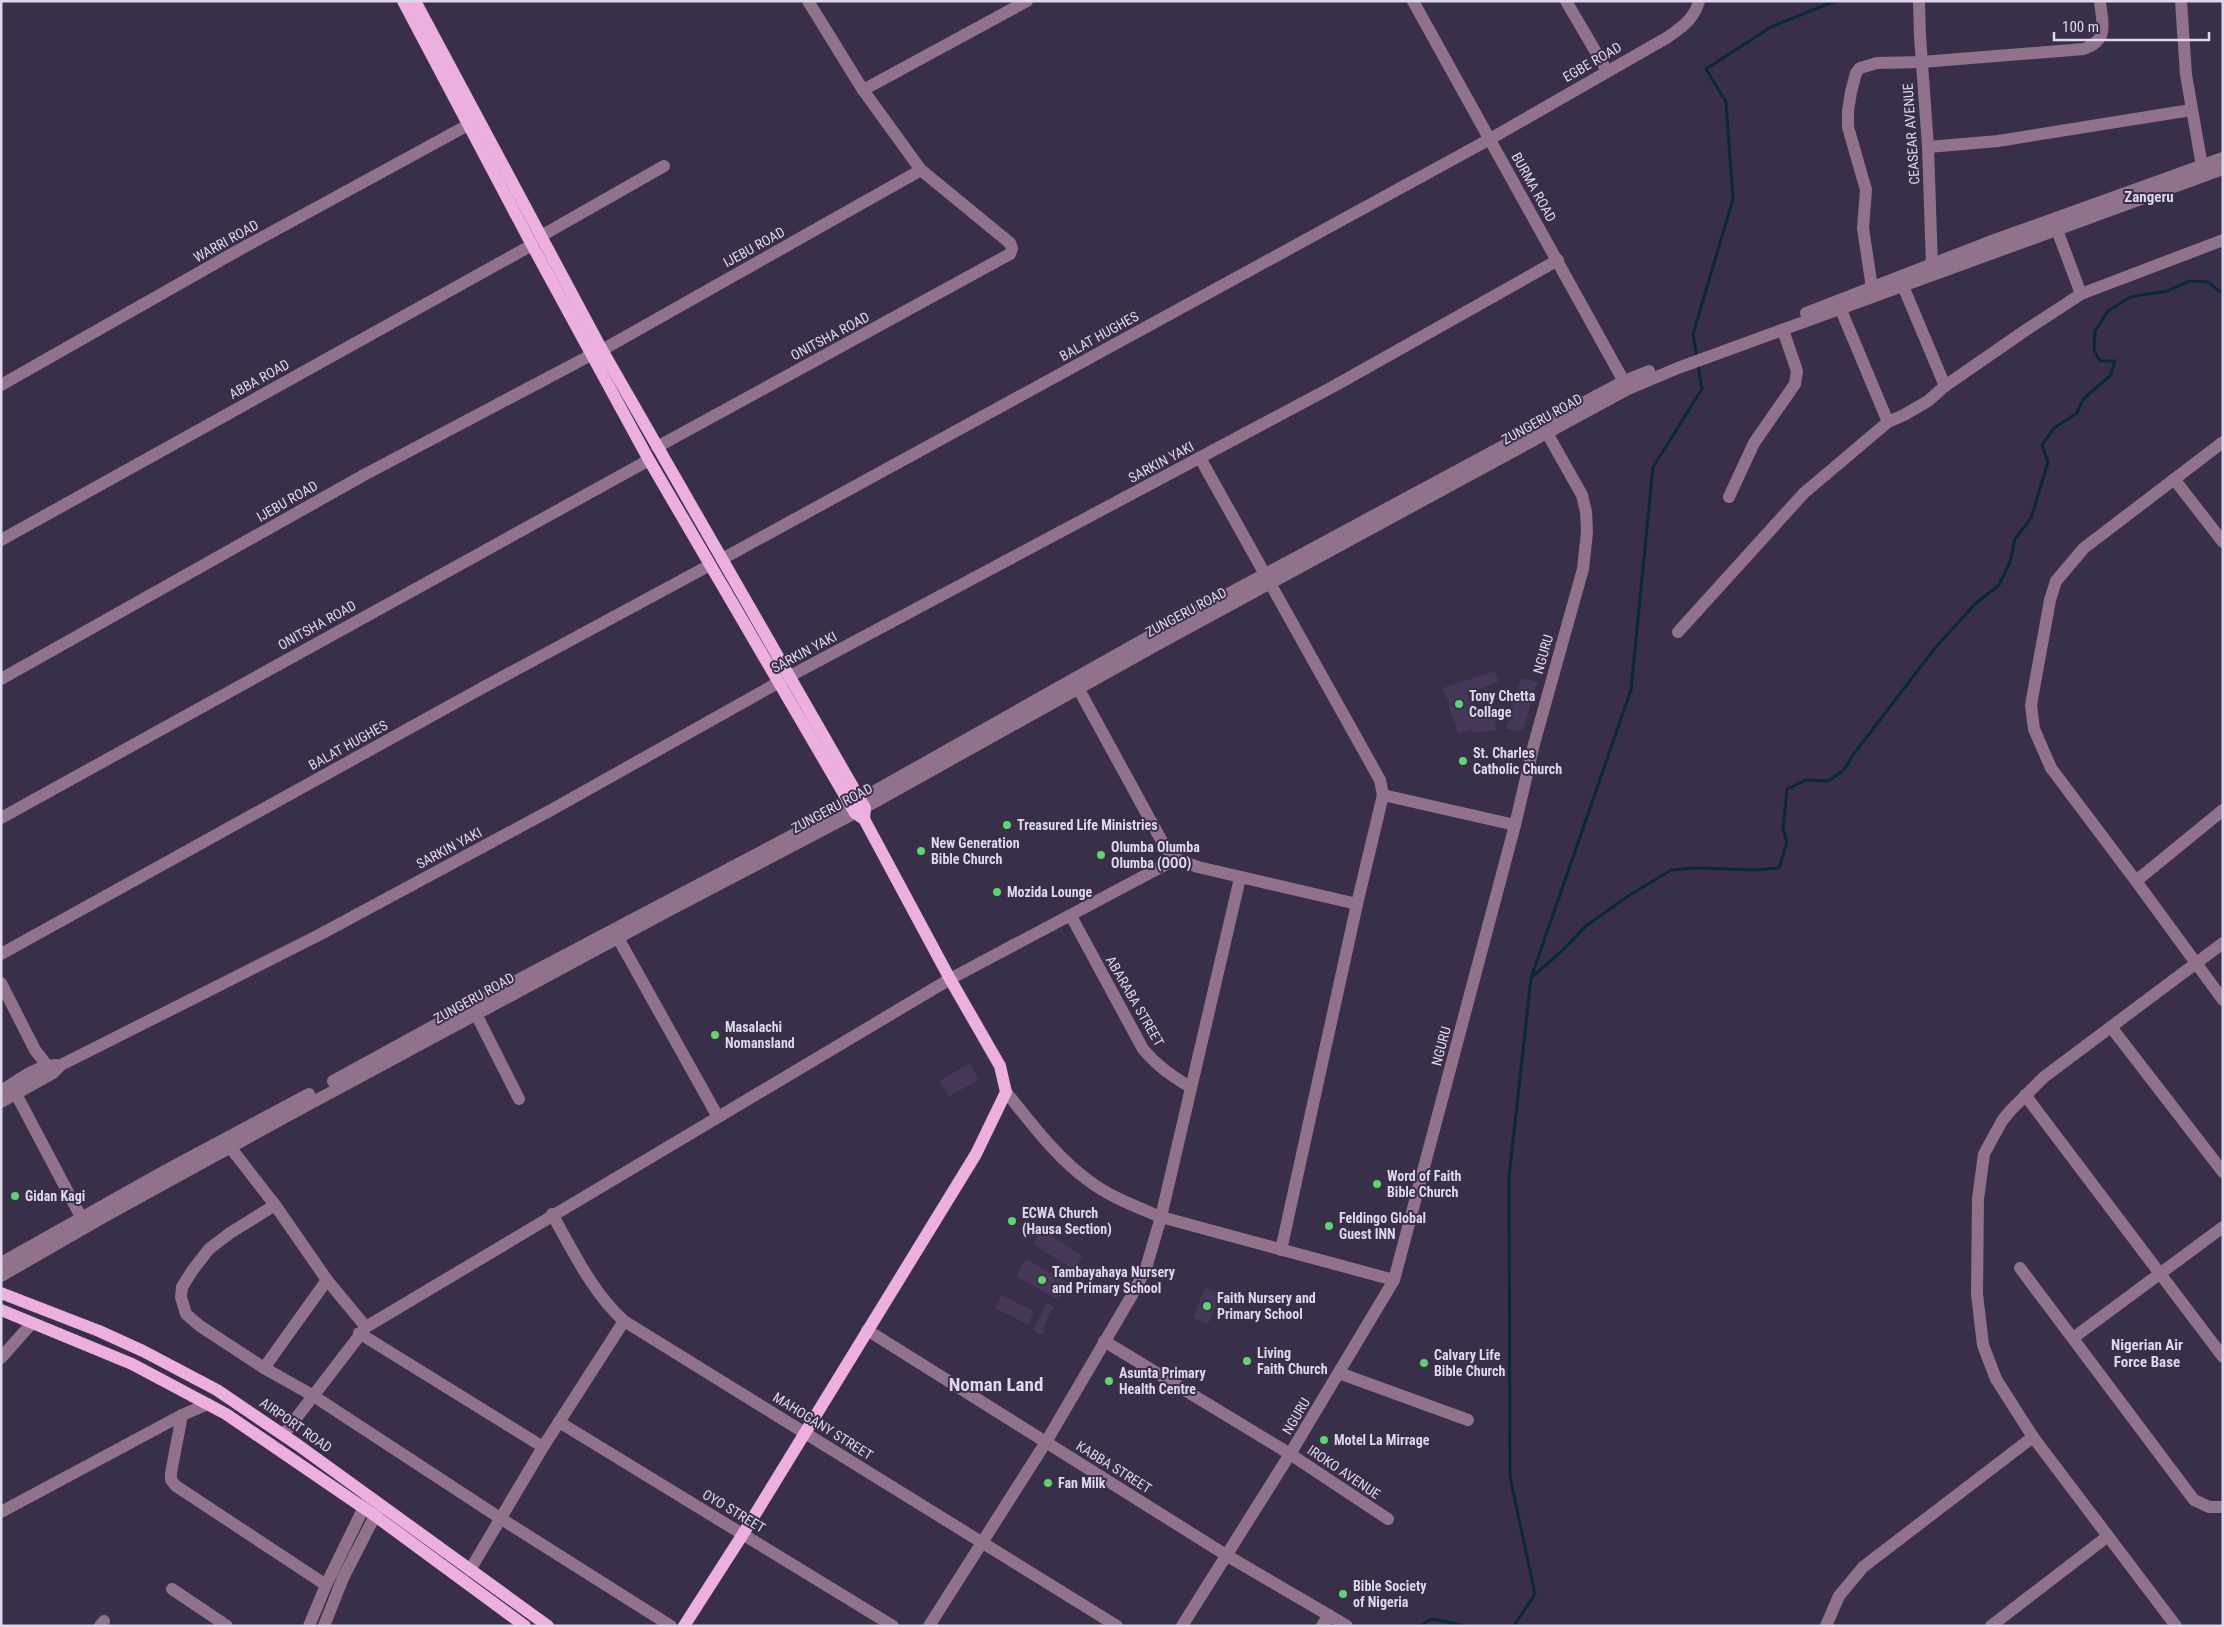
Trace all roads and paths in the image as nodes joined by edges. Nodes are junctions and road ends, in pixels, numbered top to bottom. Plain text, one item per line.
1 (403, 1) edge
2 (414, 1) edge
3 (808, 1) edge
4 (1027, 1) edge
5 (1413, 1) edge
6 (1566, 1) edge
7 (1700, 1) edge
8 (1919, 1) edge
9 (2100, 1) edge
10 (2181, 1) edge
11 (1921, 62) junction
12 (1607, 71) junction
13 (863, 90) junction
14 (2191, 110) junction
15 (468, 126) junction
16 (1490, 139) junction
17 (1928, 147) junction
18 (2223, 158) edge
19 (664, 166) dead end
20 (2202, 166) junction
21 (2223, 169) edge
22 (921, 170) junction
23 (2057, 230) junction
24 (2223, 240) edge
25 (536, 241) junction
26 (1558, 260) junction
27 (1932, 266) junction
28 (1903, 286) junction
29 (1872, 288) junction
30 (2081, 294) junction
31 (1841, 310) junction
32 (1783, 330) junction
33 (596, 352) junction
34 (1700, 357) junction
35 (1, 385) edge
36 (1626, 385) junction
37 (1945, 386) junction
38 (1888, 422) junction
39 (1547, 433) junction
40 (2223, 442) edge
41 (657, 447) junction
42 (1200, 458) junction
43 (648, 460) junction
44 (2174, 479) junction
45 (1729, 497) dead end
46 (1, 540) edge
47 (2223, 542) edge
48 (722, 559) junction
49 (710, 565) junction
50 (1269, 579) junction
51 (1678, 632) dead end
52 (1, 680) edge
53 (784, 680) junction
54 (1078, 688) junction
55 (1383, 795) junction
56 (859, 809) junction
57 (2223, 810) edge
58 (1, 818) edge
59 (1515, 824) junction
60 (1176, 859) junction
61 (1240, 878) junction
62 (2136, 881) junction
63 (1357, 904) junction
64 (1070, 916) junction
65 (618, 938) junction
66 (2223, 942) edge
67 (1, 954) edge
68 (2195, 964) junction
69 (950, 980) junction
70 (1, 982) edge
71 (2223, 1000) edge
72 (476, 1014) junction
73 (2112, 1027) junction
74 (49, 1070) junction
75 (1190, 1086) junction
76 (1, 1091) edge
77 (1006, 1092) junction
78 (16, 1094) junction
79 (2025, 1095) junction
80 (518, 1098) dead end
81 (1, 1102) edge
82 (718, 1117) junction
83 (230, 1147) junction
84 (2223, 1172) edge
85 (275, 1205) junction
86 (552, 1214) junction
87 (81, 1217) junction
88 (1161, 1217) junction
89 (2223, 1227) edge
90 (1281, 1250) junction
91 (1, 1263) edge
92 (2020, 1268) dead end
93 (2160, 1274) junction
94 (1, 1276) edge
95 (326, 1280) junction
96 (1394, 1280) junction
97 (1, 1293) edge
98 (1, 1310) edge
99 (624, 1321) junction
100 (32, 1323) junction
101 (362, 1330) junction
102 (867, 1330) junction
103 (2074, 1338) junction
104 (1104, 1340) junction
105 (2223, 1357) edge
106 (1, 1358) edge
107 (264, 1368) junction
108 (1339, 1373) junction
109 (312, 1395) junction
110 (208, 1404) junction
111 (182, 1415) junction
112 (1468, 1420) dead end
113 (559, 1422) junction
114 (805, 1432) junction
115 (284, 1434) junction
116 (2034, 1437) junction
117 (1046, 1442) junction
118 (544, 1447) junction
119 (1290, 1454) junction
120 (372, 1506) junction
121 (2223, 1507) edge
122 (1, 1512) edge
123 (500, 1518) junction
124 (1388, 1519) dead end
125 (743, 1534) junction
126 (2108, 1536) junction
127 (982, 1544) junction
128 (1226, 1555) junction
129 (470, 1570) junction
130 (326, 1585) junction
131 (172, 1589) dead end
132 (1326, 1620) edge
133 (227, 1626) edge
134 (309, 1626) edge
135 (324, 1626) edge
136 (525, 1626) edge
137 (548, 1626) edge
138 (672, 1626) edge
139 (684, 1626) edge
140 (893, 1626) edge
141 (929, 1626) edge
142 (1117, 1626) edge
143 (1182, 1626) edge
144 (1347, 1626) edge
145 (1826, 1626) edge
146 (1991, 1626) edge
147 (2176, 1626) edge

1 - 15 main road
2 - 25 main road
3 - 13 street
4 - 13 street
5 - 16 street, BURMA ROAD
6 - 12 street
7 - 12 street, EGBE ROAD
8 - 11 street, CEASEAR AVENUE
9 - 11 street
10 - 14 street
11 - 17 street, CEASEAR AVENUE
11 - 29 street
12 - 16 street, EGBE ROAD
13 - 22 street
14 - 17 street
14 - 20 street
15 - 25 main road
15 - 35 street, WARRI ROAD
16 - 26 street, BURMA ROAD
16 - 48 street, BALAT HUGHES
17 - 27 street, CEASEAR AVENUE
18 - 20 street
19 - 25 street, ABBA ROAD
20 - 27 street
21 - 23 street
22 - 33 street, IJEBU ROAD
22 - 41 street, ONITSHA ROAD
23 - 28 street
23 - 30 street
24 - 30 street
25 - 33 main road
25 - 46 street, ABBA ROAD
26 - 36 street, BURMA ROAD
26 - 42 street, SARKIN YAKI
27 - 29 street
28 - 31 street
28 - 37 street
29 - 34 street
30 - 37 street
31 - 32 street
31 - 38 street
32 - 34 street
32 - 45 street
33 - 41 main road
33 - 43 main road
33 - 52 street, IJEBU ROAD
34 - 36 street, ZUNGERU ROAD
36 - 39 street, ZUNGERU ROAD
36 - 50 street
37 - 38 street
38 - 51 street
39 - 50 street, ZUNGERU ROAD
39 - 59 street, NGURU
40 - 44 street
41 - 48 main road
42 - 50 street
42 - 53 street, SARKIN YAKI
43 - 49 main road
43 - 58 street, ONITSHA ROAD
44 - 47 street
44 - 62 street
48 - 53 main road
49 - 53 main road
49 - 67 street, BALAT HUGHES
50 - 54 street, ZUNGERU ROAD
50 - 55 street
50 - 56 street
53 - 56 main road
53 - 74 street, SARKIN YAKI
54 - 56 street, ZUNGERU ROAD
54 - 60 street
55 - 59 street
55 - 63 street
56 - 65 street, ZUNGERU ROAD
56 - 69 main road
56 - 87 street
57 - 62 street
59 - 96 street, NGURU
60 - 61 street
60 - 64 street
61 - 63 street
61 - 75 street
62 - 68 street
63 - 90 street
64 - 69 street
64 - 75 street, ABARABA STREET
65 - 72 street, ZUNGERU ROAD
65 - 82 street
66 - 68 street
68 - 71 street
68 - 73 street
69 - 77 main road
69 - 82 street
70 - 74 street
72 - 80 street
72 - 83 street, ZUNGERU ROAD
73 - 79 street
73 - 84 street
74 - 76 street
74 - 78 street, SARKIN YAKI
75 - 88 street
77 - 88 street
77 - 102 main road
78 - 81 street, SARKIN YAKI
78 - 87 street
79 - 93 street
79 - 116 street
82 - 86 street
83 - 85 street
83 - 94 street, ZUNGERU ROAD
85 - 95 street
85 - 107 street
86 - 99 street, MAHOGANY STREET
86 - 101 street
87 - 91 street
88 - 90 street
88 - 104 street
89 - 93 street
90 - 96 street
92 - 103 street
93 - 103 street
93 - 105 street
95 - 101 street
95 - 107 street
96 - 108 street, NGURU
97 - 115 main road, AIRPORT ROAD
98 - 100 main road, AIRPORT ROAD
99 - 113 street
99 - 114 street, MAHOGANY STREET
100 - 106 street
100 - 110 main road, AIRPORT ROAD
101 - 109 street
101 - 118 street
102 - 114 main road
102 - 117 street, KABBA STREET
103 - 121 street
104 - 117 street
104 - 119 street, IROKO AVENUE
107 - 109 street
108 - 112 street
108 - 119 street, NGURU
109 - 115 street
109 - 123 street
110 - 111 street
110 - 120 main road, AIRPORT ROAD
111 - 122 street
111 - 130 street
113 - 118 street
113 - 125 street, OYO STREET
114 - 125 main road
114 - 127 street, MAHOGANY STREET
115 - 120 main road, AIRPORT ROAD
116 - 126 street
116 - 145 street
117 - 127 street
117 - 128 street, KABBA STREET
118 - 123 street
119 - 124 street, IROKO AVENUE
119 - 128 street, NGURU
120 - 129 main road, AIRPORT ROAD
120 - 130 street
120 - 135 street
120 - 136 main road, AIRPORT ROAD
123 - 129 street
123 - 138 street
125 - 139 main road
125 - 140 street, OYO STREET
126 - 146 street
126 - 147 street
127 - 141 street
127 - 142 street, MAHOGANY STREET
128 - 132 street, KABBA STREET
128 - 143 street, NGURU
129 - 137 main road, AIRPORT ROAD
130 - 134 street
131 - 133 street
132 - 144 street, KABBA STREET

